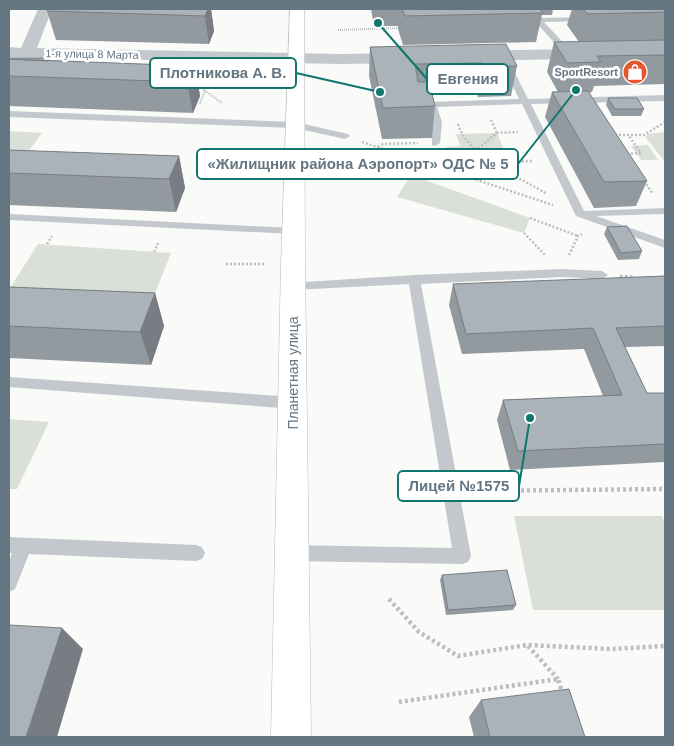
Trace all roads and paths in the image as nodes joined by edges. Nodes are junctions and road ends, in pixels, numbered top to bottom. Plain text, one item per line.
1 (44, 9) edge
2 (298, 9) edge
3 (598, 19) dead end
4 (403, 28) edge
5 (338, 30) dead end
6 (9, 52) edge
7 (27, 52) junction
8 (665, 52) edge
9 (569, 54) junction
10 (502, 56) junction
11 (454, 57) edge
12 (426, 58) edge
13 (296, 59) junction
14 (190, 80) edge
15 (665, 98) edge
16 (592, 100) junction
17 (525, 102) junction
18 (9, 114) edge
19 (483, 120) dead end
20 (457, 121) dead end
21 (665, 122) edge
22 (249, 124) junction
23 (295, 125) junction
24 (659, 126) junction
25 (665, 126) edge
26 (539, 131) junction
27 (497, 133) junction
28 (615, 135) junction
29 (628, 135) junction
30 (344, 136) joint
31 (619, 141) edge
32 (435, 143) joint
33 (378, 147) junction
34 (623, 148) edge
35 (447, 151) dead end
36 (475, 151) junction
37 (627, 154) junction
38 (554, 161) junction
39 (632, 162) edge
40 (643, 178) edge
41 (665, 212) edge
42 (580, 214) junction
43 (9, 217) edge
44 (530, 218) dead end
45 (293, 231) junction
46 (578, 236) dead end
47 (665, 244) edge
48 (226, 264) dead end
49 (264, 264) dead end
50 (602, 275) joint
51 (638, 278) edge
52 (414, 280) junction
53 (293, 286) junction
54 (9, 382) edge
55 (294, 403) junction
56 (665, 489) edge
57 (451, 492) junction
58 (17, 545) edge
59 (291, 552) junction
60 (196, 554) dead end
61 (9, 583) edge
62 (389, 599) dead end
63 (528, 645) junction
64 (665, 646) edge
65 (558, 679) junction
66 (563, 696) edge
67 (399, 702) dead end
68 (291, 737) edge

1 - 7 street
2 - 13 street, Планетная улица
3 - 9 lane
4 - 5 path
6 - 7 street, 1-я улица 8 Марта
7 - 13 street, 1-я улица 8 Марта
8 - 9 street
9 - 10 street
10 - 11 street
10 - 17 lane
12 - 13 street, 1-я улица 8 Марта
13 - 23 street, Планетная улица
14 - 22 path
15 - 16 lane
16 - 17 lane
16 - 28 path
17 - 26 lane
17 - 32 lane
18 - 22 lane
19 - 27 path
20 - 36 path
21 - 24 path
22 - 23 lane
23 - 30 lane
23 - 45 street, Планетная улица
24 - 25 path
24 - 29 path
26 - 27 path
26 - 38 lane
27 - 36 path
28 - 29 path
28 - 31 path
29 - 37 path
30 - 33 path
32 - 33 path
33 - 42 path
34 - 37 path
35 - 36 path
36 - 38 path
36 - 42 path
37 - 39 path
38 - 42 lane
40 - 41 path
41 - 42 lane
42 - 47 lane
43 - 45 lane
44 - 46 path
45 - 53 street, Планетная улица
48 - 49 path
50 - 51 path
50 - 52 lane
52 - 53 lane
52 - 57 lane
53 - 55 street, Планетная улица
54 - 55 lane
55 - 59 street, Планетная улица
56 - 57 path
57 - 59 lane
58 - 60 lane
58 - 61 lane
59 - 68 street, Планетная улица
62 - 63 path
63 - 64 path
63 - 65 path
65 - 66 path
65 - 67 path

